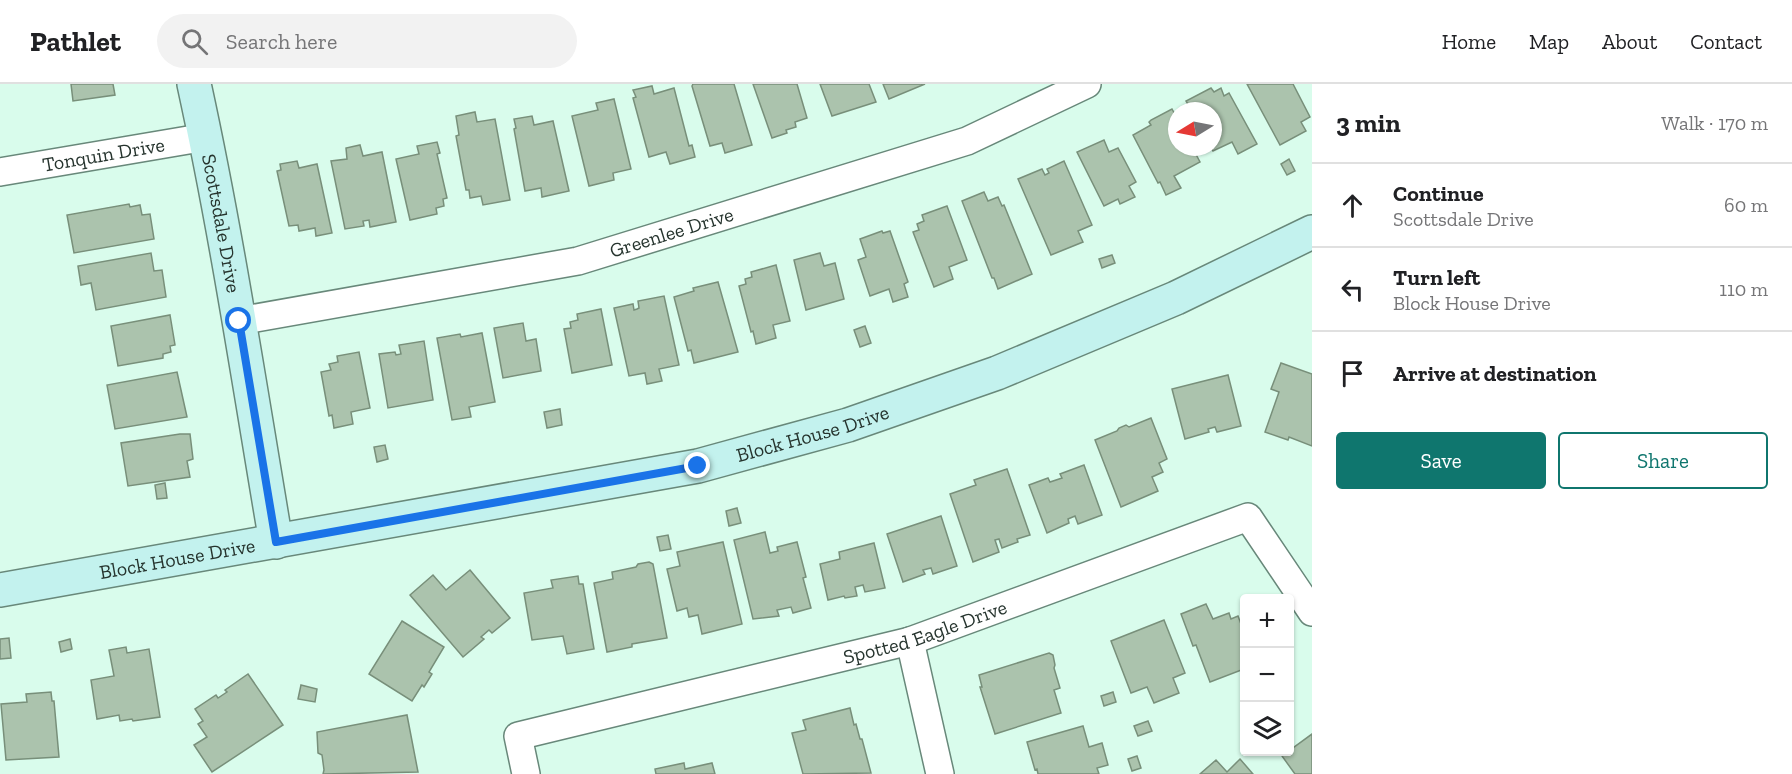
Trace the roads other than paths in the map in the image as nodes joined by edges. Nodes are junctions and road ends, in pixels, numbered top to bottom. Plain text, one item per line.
1 (194, 84) edge
2 (1087, 84) edge
3 (206, 137) junction
4 (0, 172) edge
5 (1312, 232) edge
6 (239, 321) junction
7 (276, 542) junction
8 (0, 590) edge
9 (1312, 612) edge
10 (909, 640) junction
11 (526, 774) edge
12 (940, 774) edge

1 - 3 street, Scottsdale Drive
2 - 6 street, Greenlee Drive
3 - 4 street, Tonquin Drive
3 - 6 street, Scottsdale Drive
5 - 7 street, Block House Drive
6 - 7 street, Scottsdale Drive
7 - 8 street, Block House Drive
9 - 10 street, Spotted Eagle Drive
10 - 11 street, Spotted Eagle Drive
10 - 12 street

